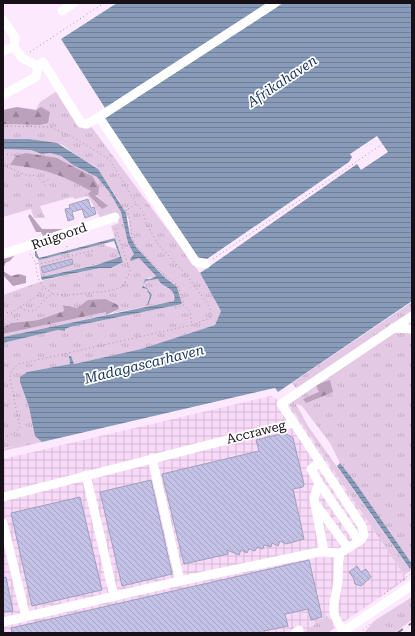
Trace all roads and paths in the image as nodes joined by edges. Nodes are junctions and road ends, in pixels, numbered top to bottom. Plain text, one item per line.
1 (74, 3) edge
2 (104, 3) edge
3 (275, 3) edge
4 (62, 11) dead end
5 (3, 20) edge
6 (14, 47) junction
7 (3, 51) edge
8 (22, 58) junction
9 (38, 66) junction
10 (3, 95) edge
11 (99, 117) junction
12 (412, 124) edge
13 (3, 126) edge
14 (23, 153) dead end
15 (3, 154) edge
16 (3, 166) edge
17 (51, 178) dead end
18 (44, 182) junction
19 (46, 186) dead end
20 (136, 203) junction
21 (126, 210) junction
22 (115, 216) junction
23 (29, 246) junction
24 (67, 246) dead end
25 (95, 250) dead end
26 (3, 254) edge
27 (69, 256) junction
28 (36, 263) junction
29 (93, 264) dead end
30 (206, 264) joint
31 (95, 270) dead end
32 (44, 287) junction
33 (151, 290) dead end
34 (147, 292) dead end
35 (54, 294) junction
36 (184, 305) junction
37 (20, 307) junction
38 (175, 308) dead end
39 (390, 309) dead end
40 (115, 312) dead end
41 (4, 313) edge
42 (11, 313) junction
43 (393, 314) dead end
44 (412, 316) edge
45 (116, 317) dead end
46 (18, 320) dead end
47 (192, 324) junction
48 (393, 328) junction
49 (412, 329) edge
50 (294, 423) junction
51 (3, 437) edge
52 (152, 458) junction
53 (320, 462) junction
54 (86, 475) junction
55 (319, 482) junction
56 (3, 497) edge
57 (315, 503) junction
58 (3, 523) edge
59 (359, 541) junction
60 (344, 551) junction
61 (324, 552) junction
62 (180, 581) junction
63 (412, 584) edge
64 (114, 596) junction
65 (26, 617) junction
66 (3, 622) edge
67 (344, 632) edge

1 - 4 street
2 - 8 path
3 - 11 street
5 - 6 street
6 - 7 street
6 - 8 street
8 - 9 street
9 - 10 street
9 - 11 street
11 - 30 street
12 - 30 path
13 - 20 path
14 - 15 path
16 - 18 path
17 - 18 path
18 - 19 path
20 - 21 path
20 - 47 path
21 - 22 path
21 - 36 path
22 - 23 street, Ruigoord
22 - 35 path
23 - 26 street, Ruigoord
23 - 28 path
24 - 27 path
25 - 27 path
27 - 28 path
28 - 32 path
29 - 31 path
32 - 35 path
32 - 37 path
33 - 34 path
35 - 37 path
36 - 38 path
36 - 47 path
37 - 42 path
39 - 43 path
40 - 45 path
41 - 42 path
42 - 46 path
44 - 48 street
47 - 51 path
48 - 49 street
48 - 50 street
50 - 52 street, Accraweg
50 - 53 street, Accraweg
52 - 54 street, Accraweg
52 - 62 street
53 - 55 street
53 - 59 street, Accraweg
54 - 56 street, Accraweg
54 - 64 street
55 - 57 street
55 - 59 street
57 - 60 street
57 - 61 street
58 - 65 street
59 - 60 street
60 - 61 street
60 - 67 street
61 - 62 street
62 - 64 street
63 - 67 street
64 - 65 street
65 - 66 street

